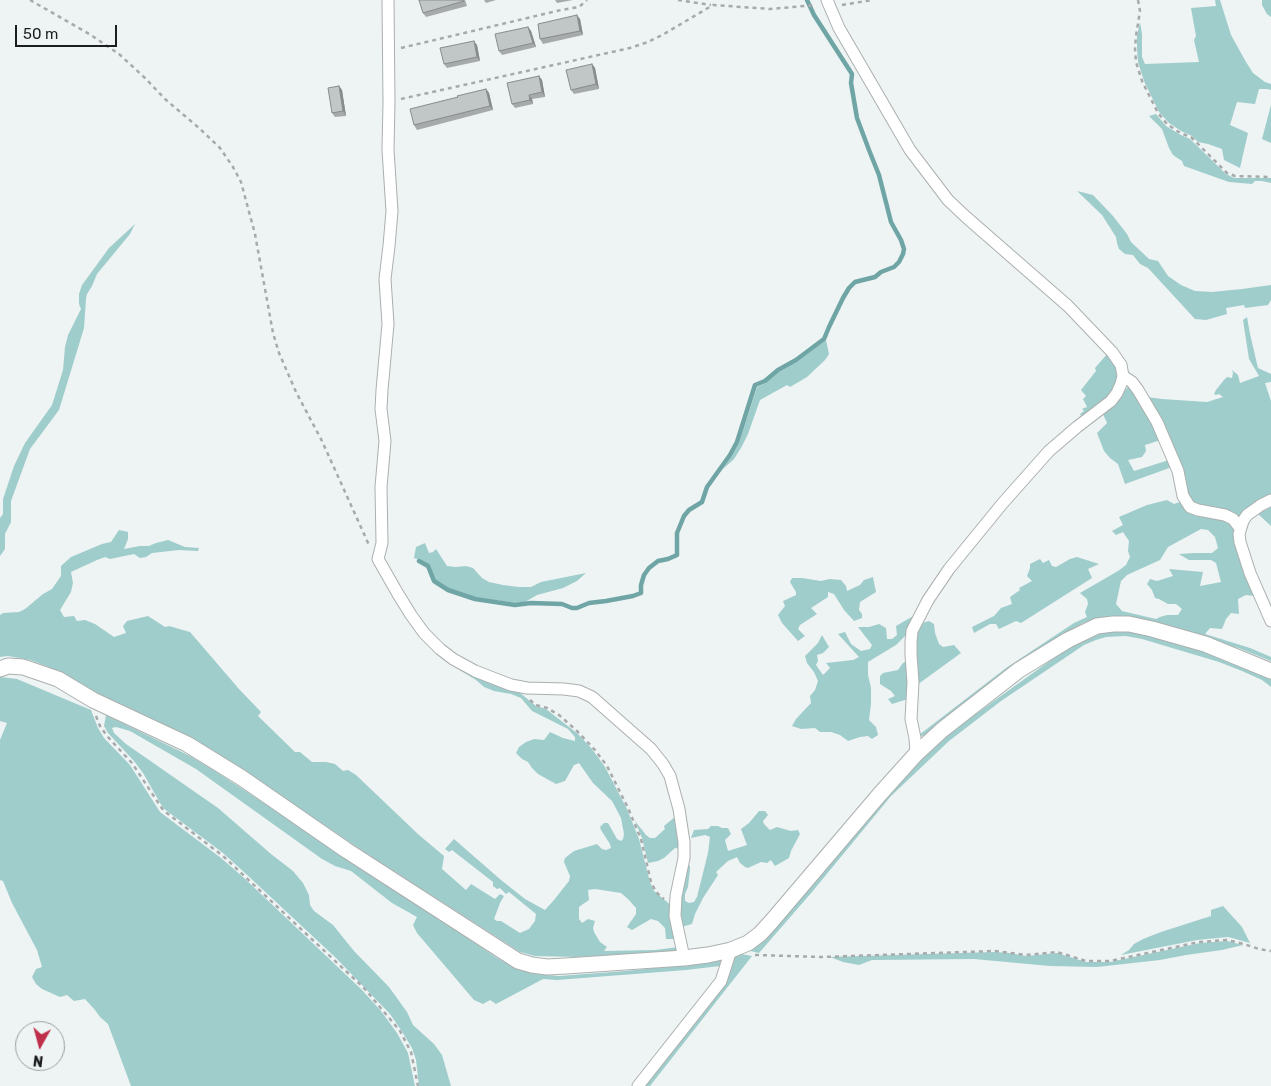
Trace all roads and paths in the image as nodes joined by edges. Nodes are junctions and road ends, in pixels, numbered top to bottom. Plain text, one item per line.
1 (30, 0) edge
2 (388, 0) edge
3 (587, 0) edge
4 (678, 0) edge
5 (872, 0) edge
6 (1138, 0) edge
7 (828, 3) edge
8 (713, 5) junction
9 (388, 51) junction
10 (389, 102) junction
11 (1271, 176) edge
12 (1122, 376) junction
13 (1271, 500) edge
14 (1240, 528) junction
15 (378, 559) junction
16 (1271, 621) edge
17 (0, 669) edge
18 (1271, 671) edge
19 (528, 699) dead end
20 (93, 700) junction
21 (916, 754) junction
22 (675, 907) junction
23 (731, 950) junction
24 (1271, 951) edge
25 (754, 955) dead end
26 (684, 958) junction
27 (418, 1086) edge
28 (638, 1086) edge

1 - 15 path
2 - 9 street
3 - 9 path
4 - 8 path
5 - 7 path
6 - 11 path
7 - 8 path
7 - 12 street
8 - 10 path
9 - 10 street
10 - 15 street
12 - 14 street
12 - 21 street
13 - 14 street
14 - 16 street
15 - 22 street
17 - 20 main road
18 - 21 main road
19 - 22 path
20 - 26 main road
20 - 27 path
21 - 23 main road
22 - 26 street
23 - 26 main road
23 - 28 street
24 - 25 path

